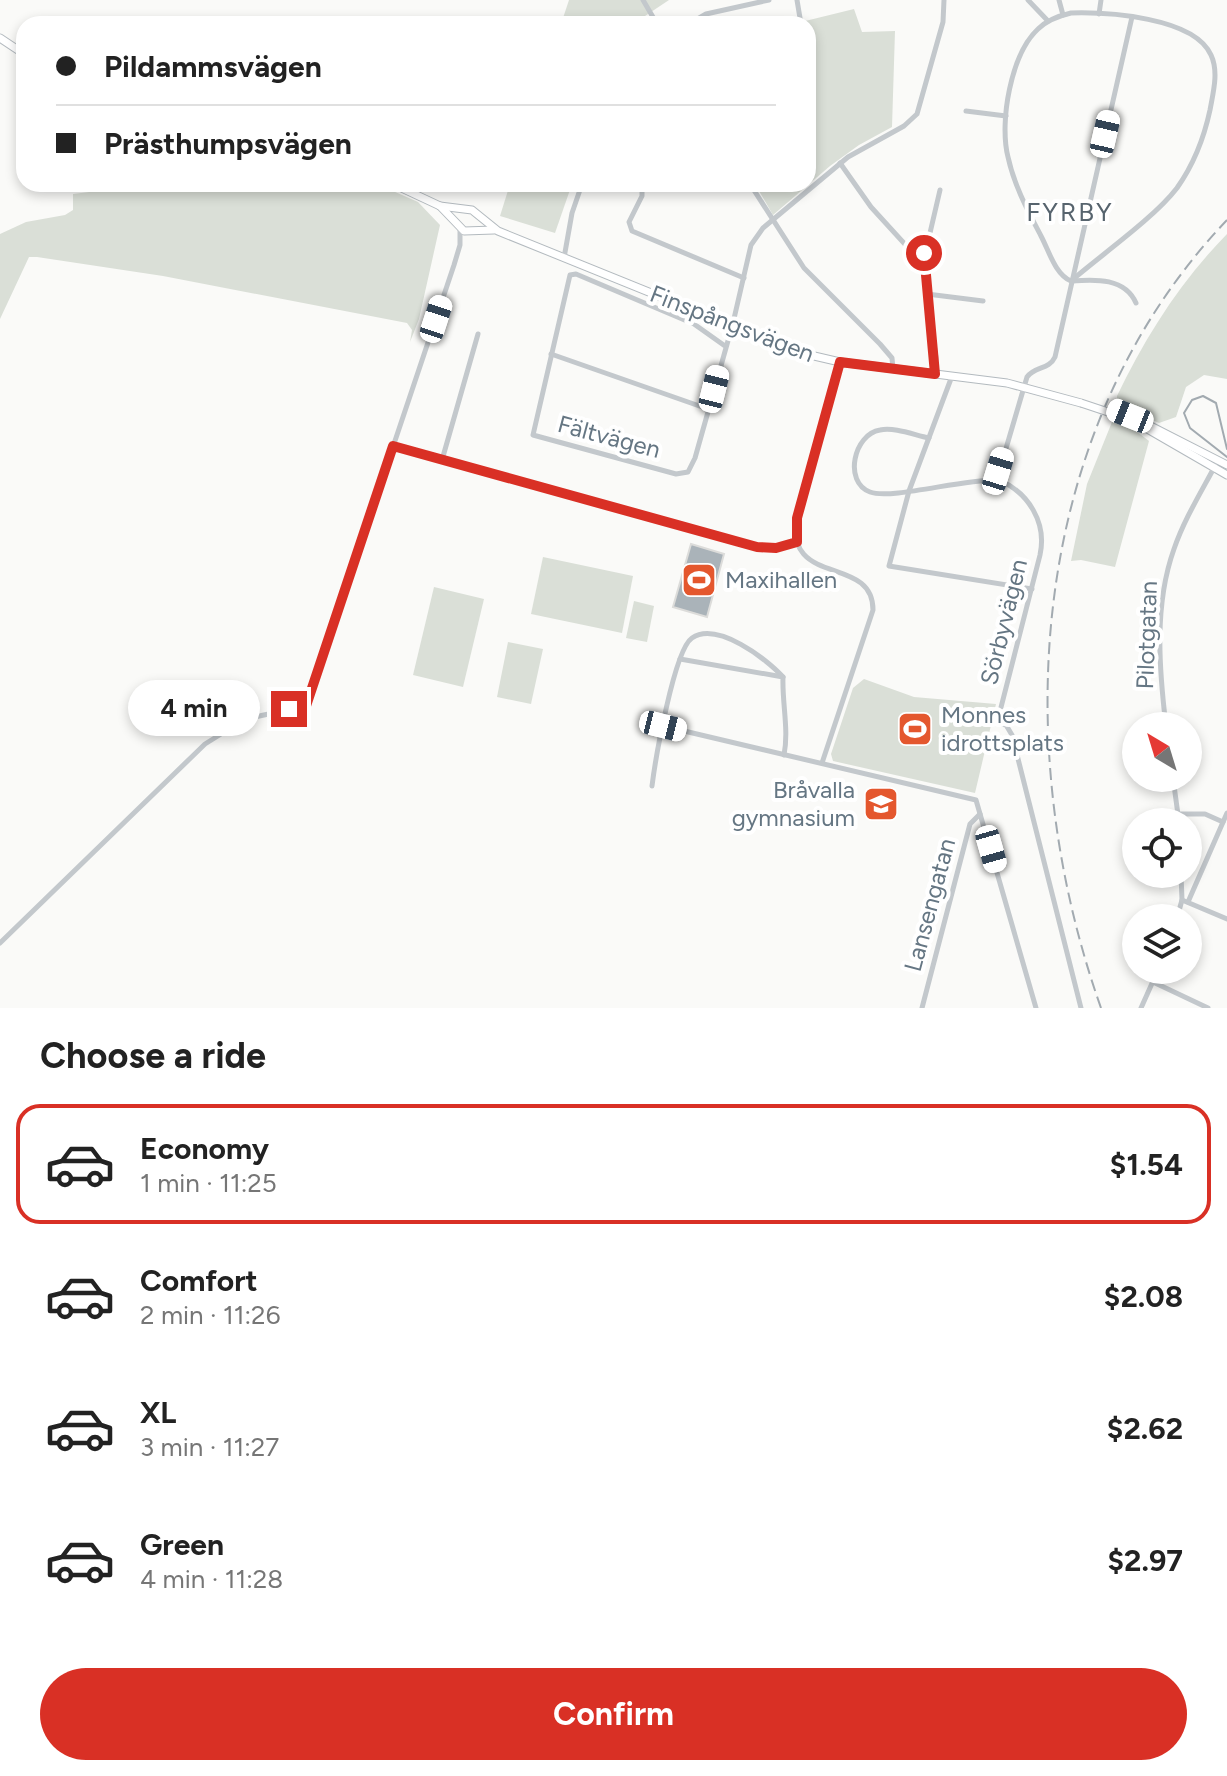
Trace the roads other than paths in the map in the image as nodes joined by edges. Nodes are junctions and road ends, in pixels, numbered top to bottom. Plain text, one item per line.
1 (769, 0) edge
2 (944, 0) edge
3 (1028, 0) edge
4 (1059, 0) edge
5 (1101, 0) edge
6 (1099, 14) junction
7 (1063, 15) junction
8 (703, 16) edge
9 (1132, 17) junction
10 (1048, 21) junction
11 (966, 111) dead end
12 (1006, 116) junction
13 (840, 163) junction
14 (816, 184) edge
15 (940, 190) dead end
16 (410, 192) edge
17 (579, 192) edge
18 (644, 192) edge
19 (755, 192) edge
20 (806, 192) edge
21 (440, 206) junction
22 (464, 210) junction
23 (479, 216) junction
24 (773, 221) junction
25 (458, 224) junction
26 (472, 230) junction
27 (498, 231) junction
28 (460, 245) junction
29 (564, 258) junction
30 (923, 264) junction
31 (744, 278) junction
32 (1071, 281) junction
33 (927, 294) junction
34 (983, 301) dead end
35 (1136, 303) dead end
36 (731, 328) junction
37 (478, 334) dead end
38 (725, 346) junction
39 (551, 354) junction
40 (840, 362) junction
41 (893, 369) junction
42 (935, 374) junction
43 (953, 375) junction
44 (1024, 386) junction
45 (709, 409) junction
46 (929, 438) junction
47 (393, 446) junction
48 (442, 460) junction
49 (1216, 464) junction
50 (1227, 465) edge
51 (1227, 475) edge
52 (997, 479) junction
53 (909, 491) junction
54 (797, 542) junction
55 (1032, 589) junction
56 (680, 659) junction
57 (783, 677) junction
58 (1165, 712) edge
59 (663, 726) junction
60 (784, 755) junction
61 (821, 763) junction
62 (652, 786) dead end
63 (1227, 813) edge
64 (980, 814) junction
65 (1202, 814) edge
66 (1223, 822) junction
67 (1183, 888) edge
68 (1185, 901) junction
69 (1184, 904) edge
70 (1227, 919) edge
71 (0, 943) edge
72 (1152, 984) edge
73 (1157, 984) edge
74 (922, 1008) edge
75 (1036, 1008) edge
76 (1081, 1008) edge
77 (1141, 1008) edge
78 (1208, 1008) edge

1 - 8 street
2 - 13 street
3 - 10 street
4 - 7 street
5 - 6 street
6 - 7 street
6 - 9 street
7 - 10 street
9 - 32 street
9 - 32 street
10 - 12 street
11 - 12 street
12 - 32 street
13 - 14 street
13 - 30 street
15 - 30 street
16 - 21 main road, Finspångsvägen
17 - 29 street
18 - 31 street
19 - 24 street
20 - 24 street
21 - 22 main road, Finspångsvägen
21 - 25 main road, Finspångsvägen
22 - 23 main road, Finspångsvägen
22 - 25 main road
23 - 26 main road
23 - 27 main road, Finspångsvägen
24 - 31 street
24 - 41 street
25 - 26 main road, Finspångsvägen
25 - 28 street
26 - 27 main road, Finspångsvägen
26 - 28 street
27 - 29 main road, Finspångsvägen
28 - 47 street
29 - 36 main road, Finspångsvägen
30 - 33 street
31 - 36 street
32 - 35 street
32 - 44 street
33 - 34 street
33 - 42 street
36 - 38 street
36 - 40 main road, Finspångsvägen
37 - 48 street
38 - 39 street
38 - 45 street
39 - 45 street
39 - 45 street, Fältvägen
40 - 41 main road, Finspångsvägen
40 - 54 street
41 - 42 main road, Finspångsvägen
42 - 43 main road, Finspångsvägen
43 - 44 main road, Finspångsvägen
43 - 46 street
44 - 49 main road, Finspångsvägen, bridge
44 - 52 street
46 - 53 street
46 - 53 street
47 - 48 street
47 - 71 street
48 - 54 street
49 - 50 main road, Finspångsvägen
49 - 51 main road, Finspångsvägen
49 - 58 street, Pilotgatan
52 - 53 street
52 - 55 street, Sörbyvägen
53 - 55 street
54 - 61 street
55 - 76 street, Sörbyvägen
56 - 57 street
56 - 57 street
56 - 59 street
57 - 60 street
59 - 60 street
59 - 62 street
60 - 61 street
61 - 64 street
63 - 66 street
64 - 74 street, Lansengatan
64 - 75 street
65 - 66 street
66 - 68 street
67 - 68 street
68 - 69 street
68 - 70 street
72 - 77 street
73 - 78 street

